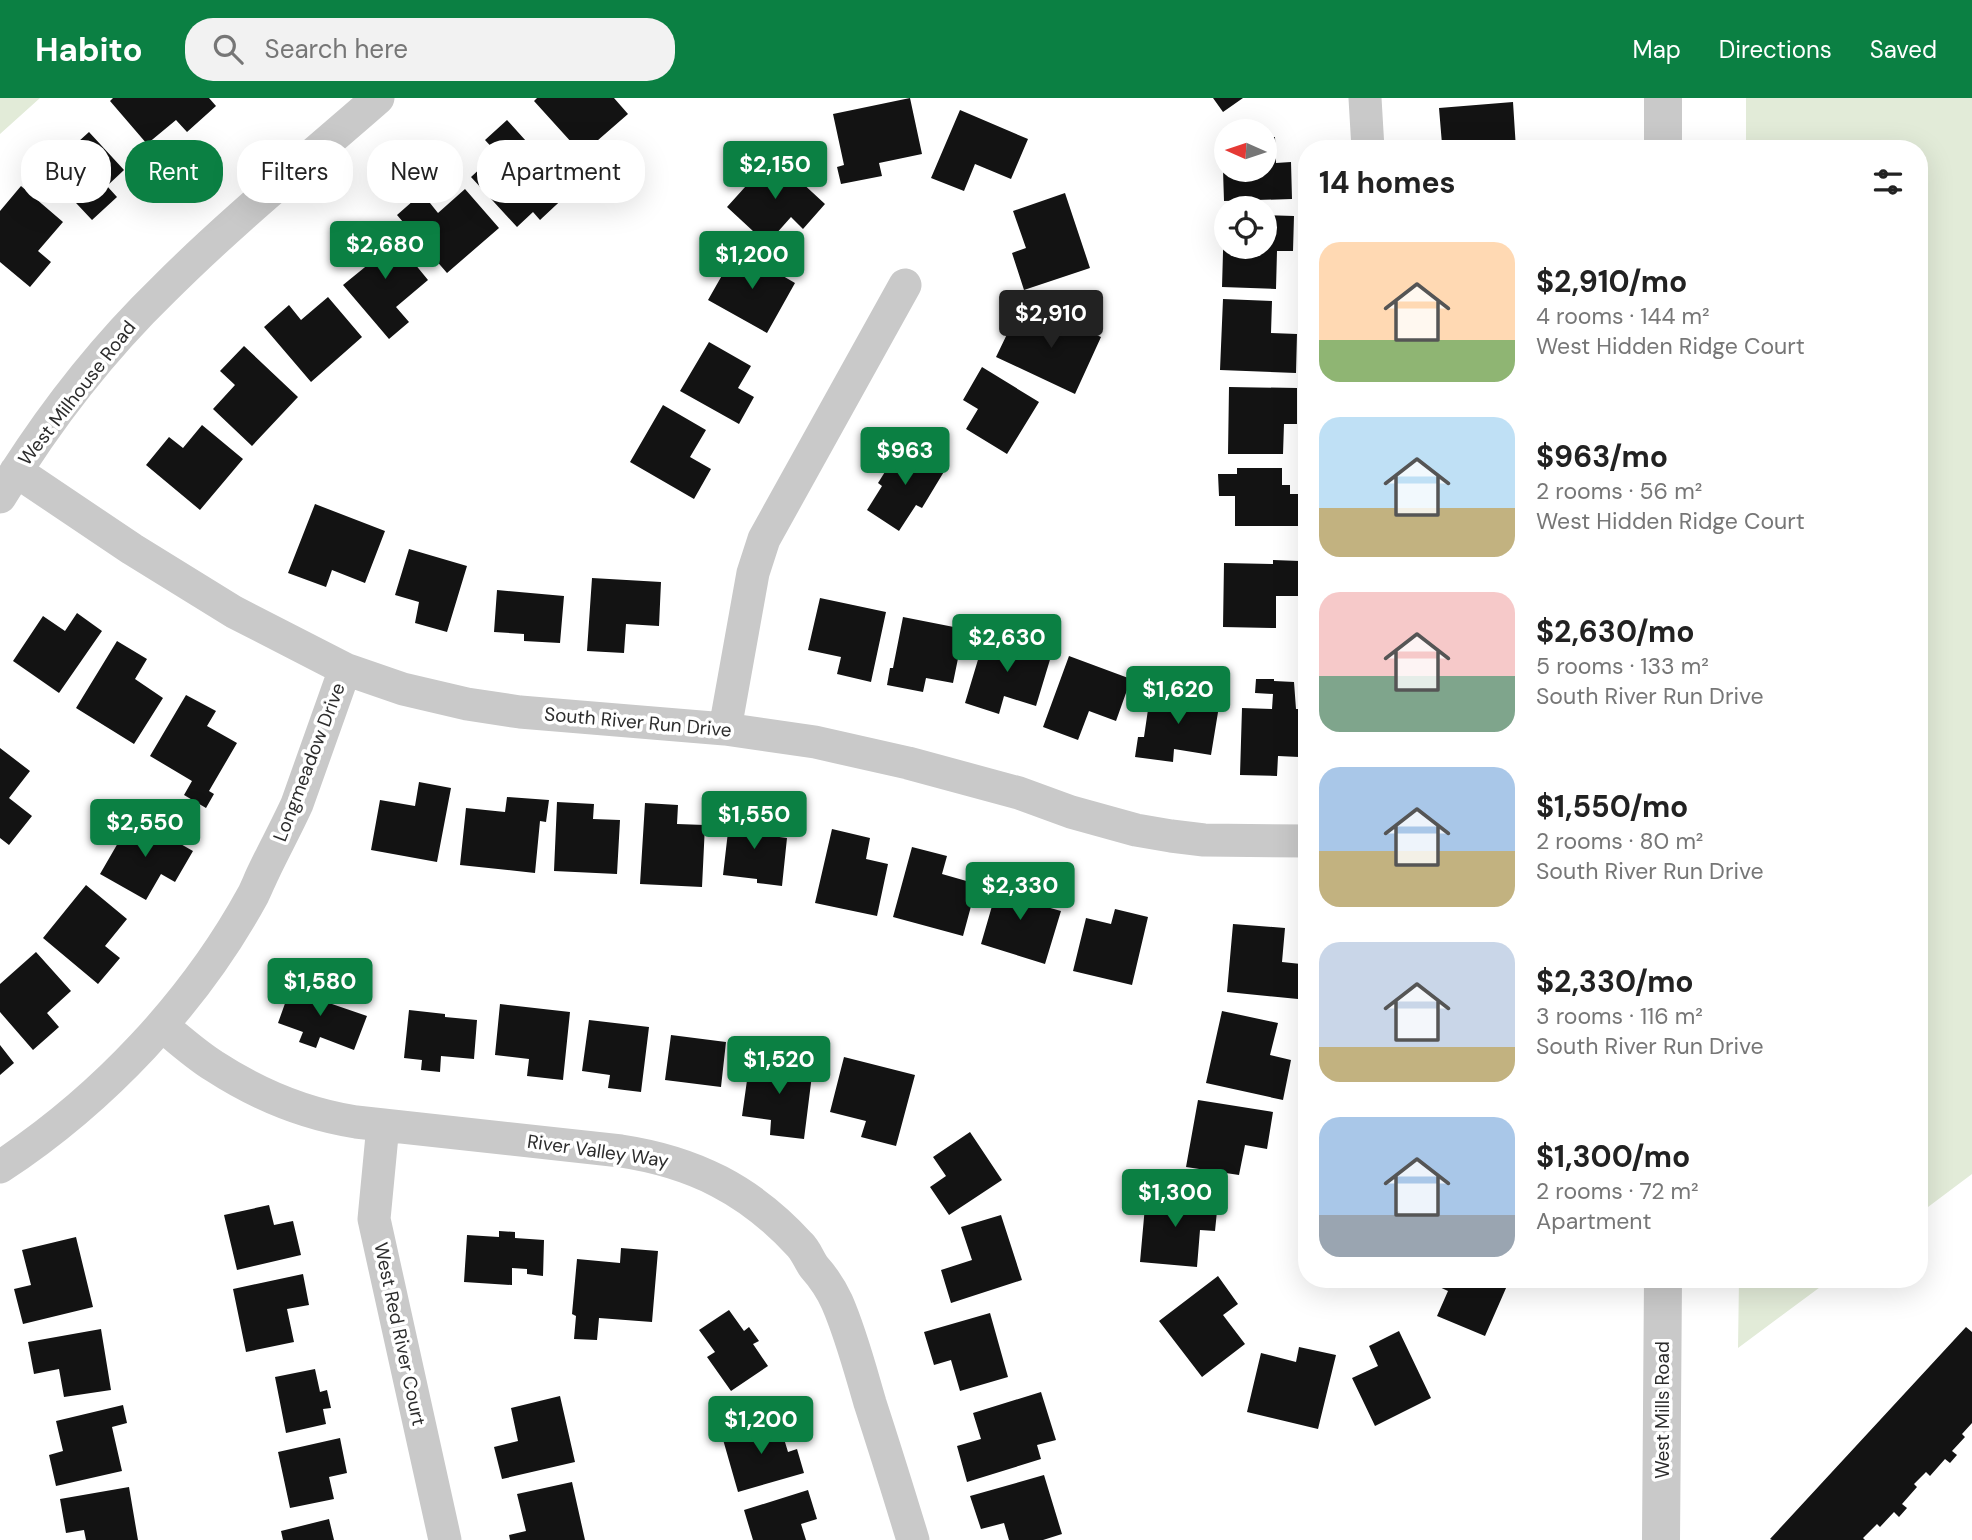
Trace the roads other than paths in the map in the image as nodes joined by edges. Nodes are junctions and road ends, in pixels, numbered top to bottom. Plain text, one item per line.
1 (379, 98) edge
2 (1365, 98) edge
3 (1663, 98) edge
4 (1367, 140) edge
5 (1663, 140) edge
6 (905, 285) dead end
7 (8, 484) edge
8 (345, 669) junction
9 (725, 729) junction
10 (1298, 841) edge
11 (162, 1026) junction
12 (383, 1125) junction
13 (0, 1167) edge
14 (1662, 1288) edge
15 (445, 1540) edge
16 (913, 1540) edge
17 (1661, 1540) edge

1 - 7 street, West Milhouse Road
2 - 4 street
3 - 5 street
6 - 9 street
7 - 8 street, South River Run Drive
8 - 9 street, South River Run Drive
8 - 11 street, Longmeadow Drive
9 - 10 street, South River Run Drive
11 - 12 street, River Valley Way
11 - 13 street, Longmeadow Drive
12 - 15 street, West Red River Court
12 - 16 street, River Valley Way
14 - 17 street, West Mills Road

